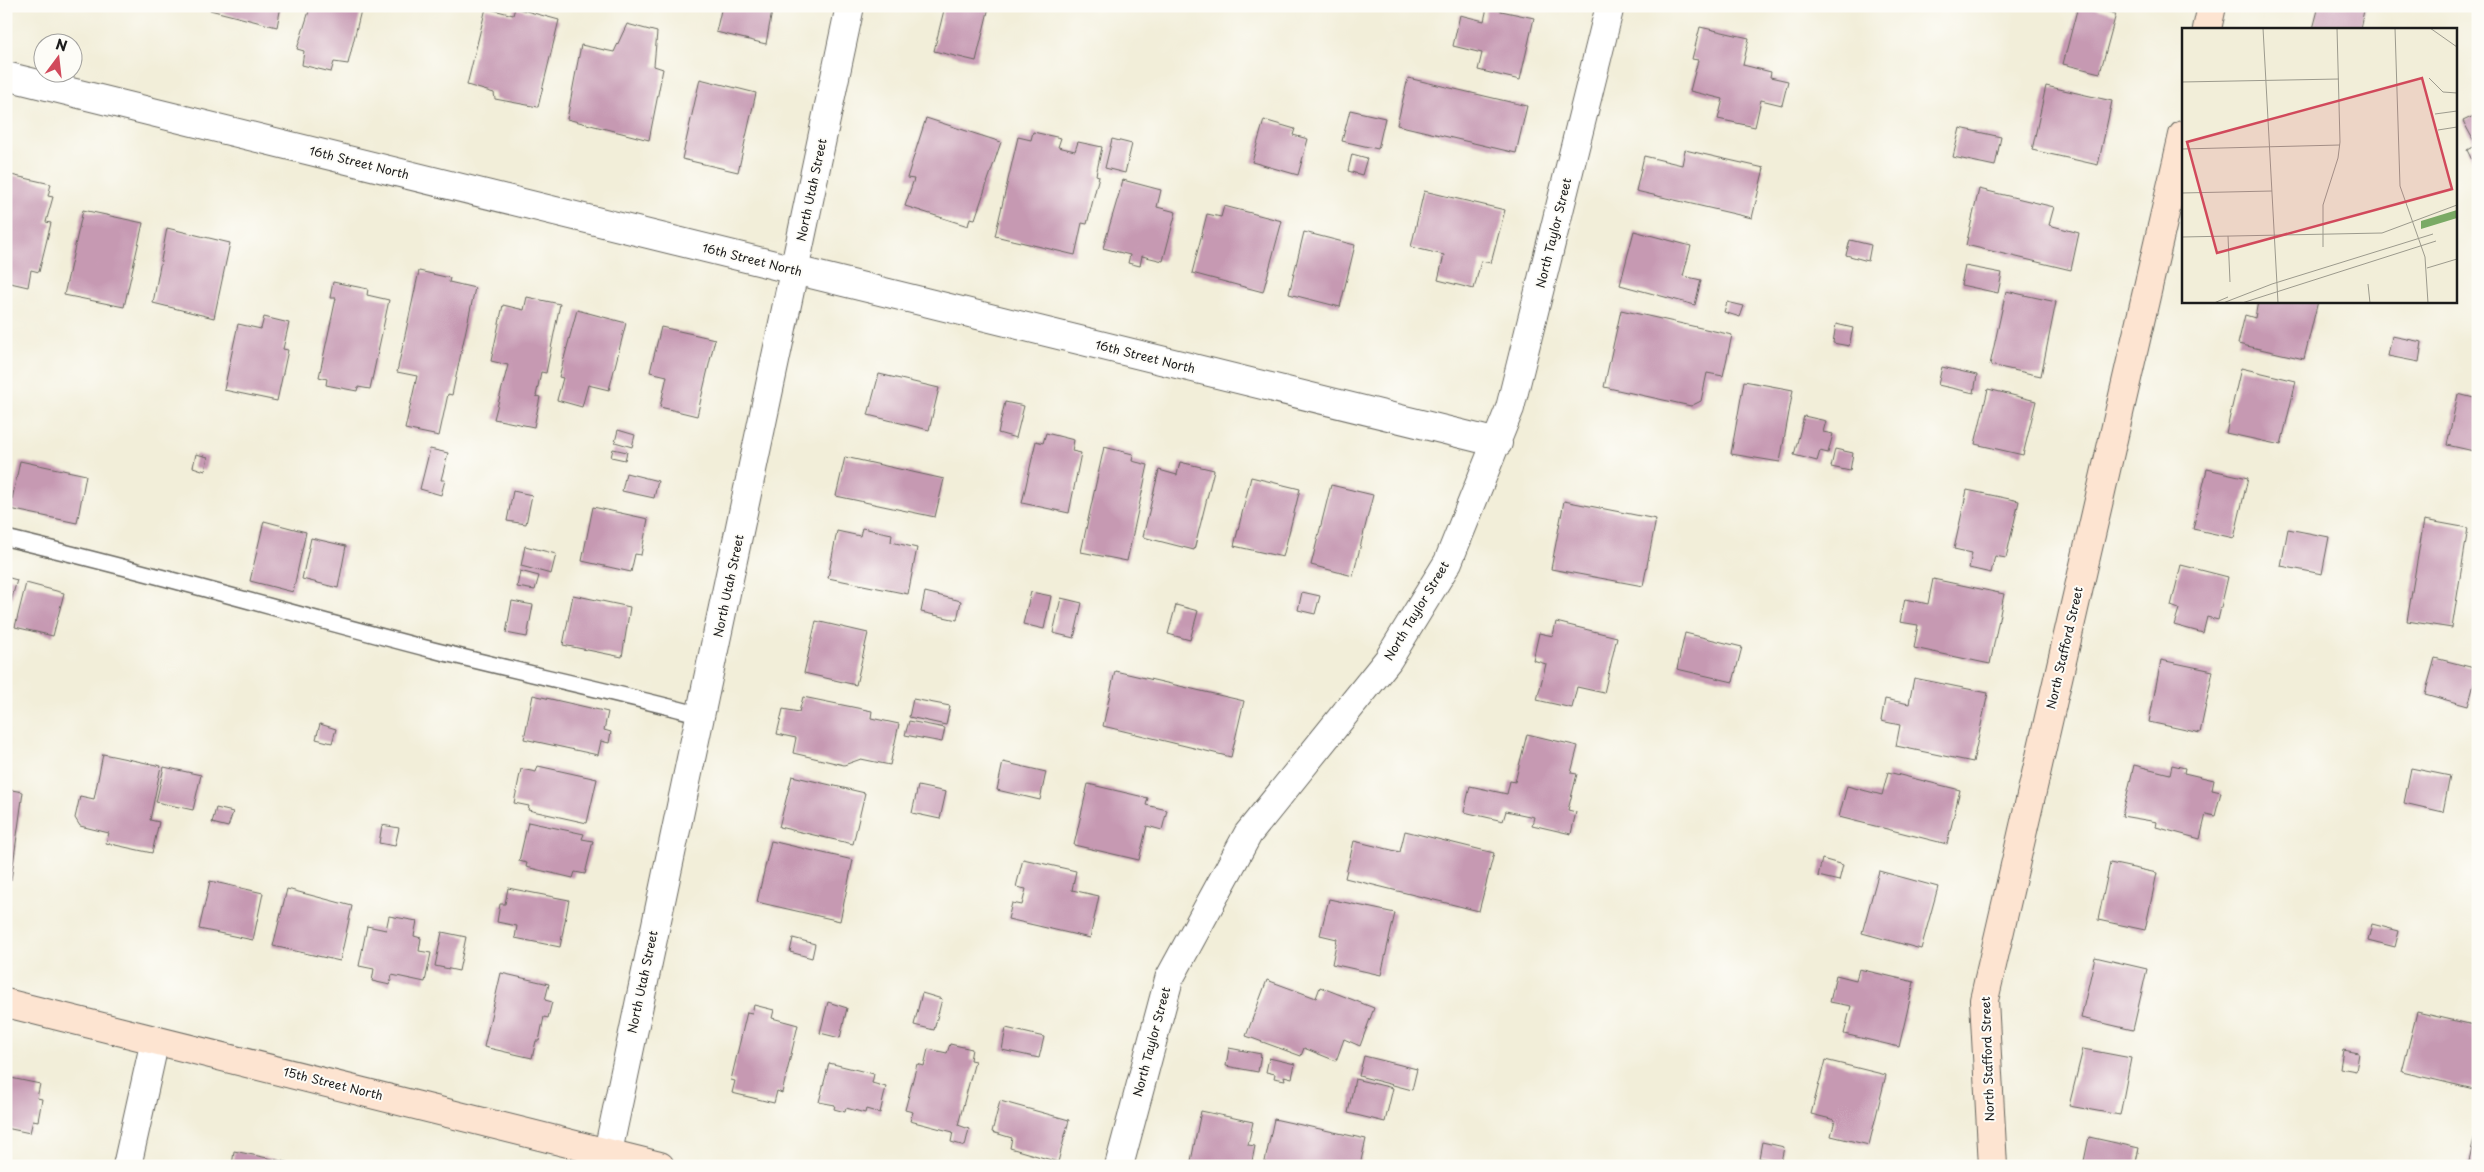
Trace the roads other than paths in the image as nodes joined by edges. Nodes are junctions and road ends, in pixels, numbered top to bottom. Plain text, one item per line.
1 (850, 6) edge
2 (1610, 6) edge
3 (2212, 6) edge
4 (2207, 28) edge
5 (6, 76) edge
6 (2182, 139) edge
7 (796, 271) junction
8 (1498, 443) junction
9 (6, 538) edge
10 (701, 715) junction
11 (6, 1003) edge
12 (156, 1040) junction
13 (606, 1159) edge
14 (127, 1166) edge
15 (660, 1166) edge
16 (1119, 1166) edge
17 (1993, 1166) edge

1 - 7 street, North Utah Street
2 - 8 street, North Taylor Street
3 - 4 street
5 - 7 street, 16th Street North
6 - 17 street, North Stafford Street
7 - 8 street, 16th Street North
7 - 10 street, North Utah Street
8 - 16 street, North Taylor Street
9 - 10 lane
10 - 13 street, North Utah Street
11 - 12 street, 15th Street North
12 - 13 street, 15th Street North
12 - 14 street
13 - 15 street, 15th Street North

